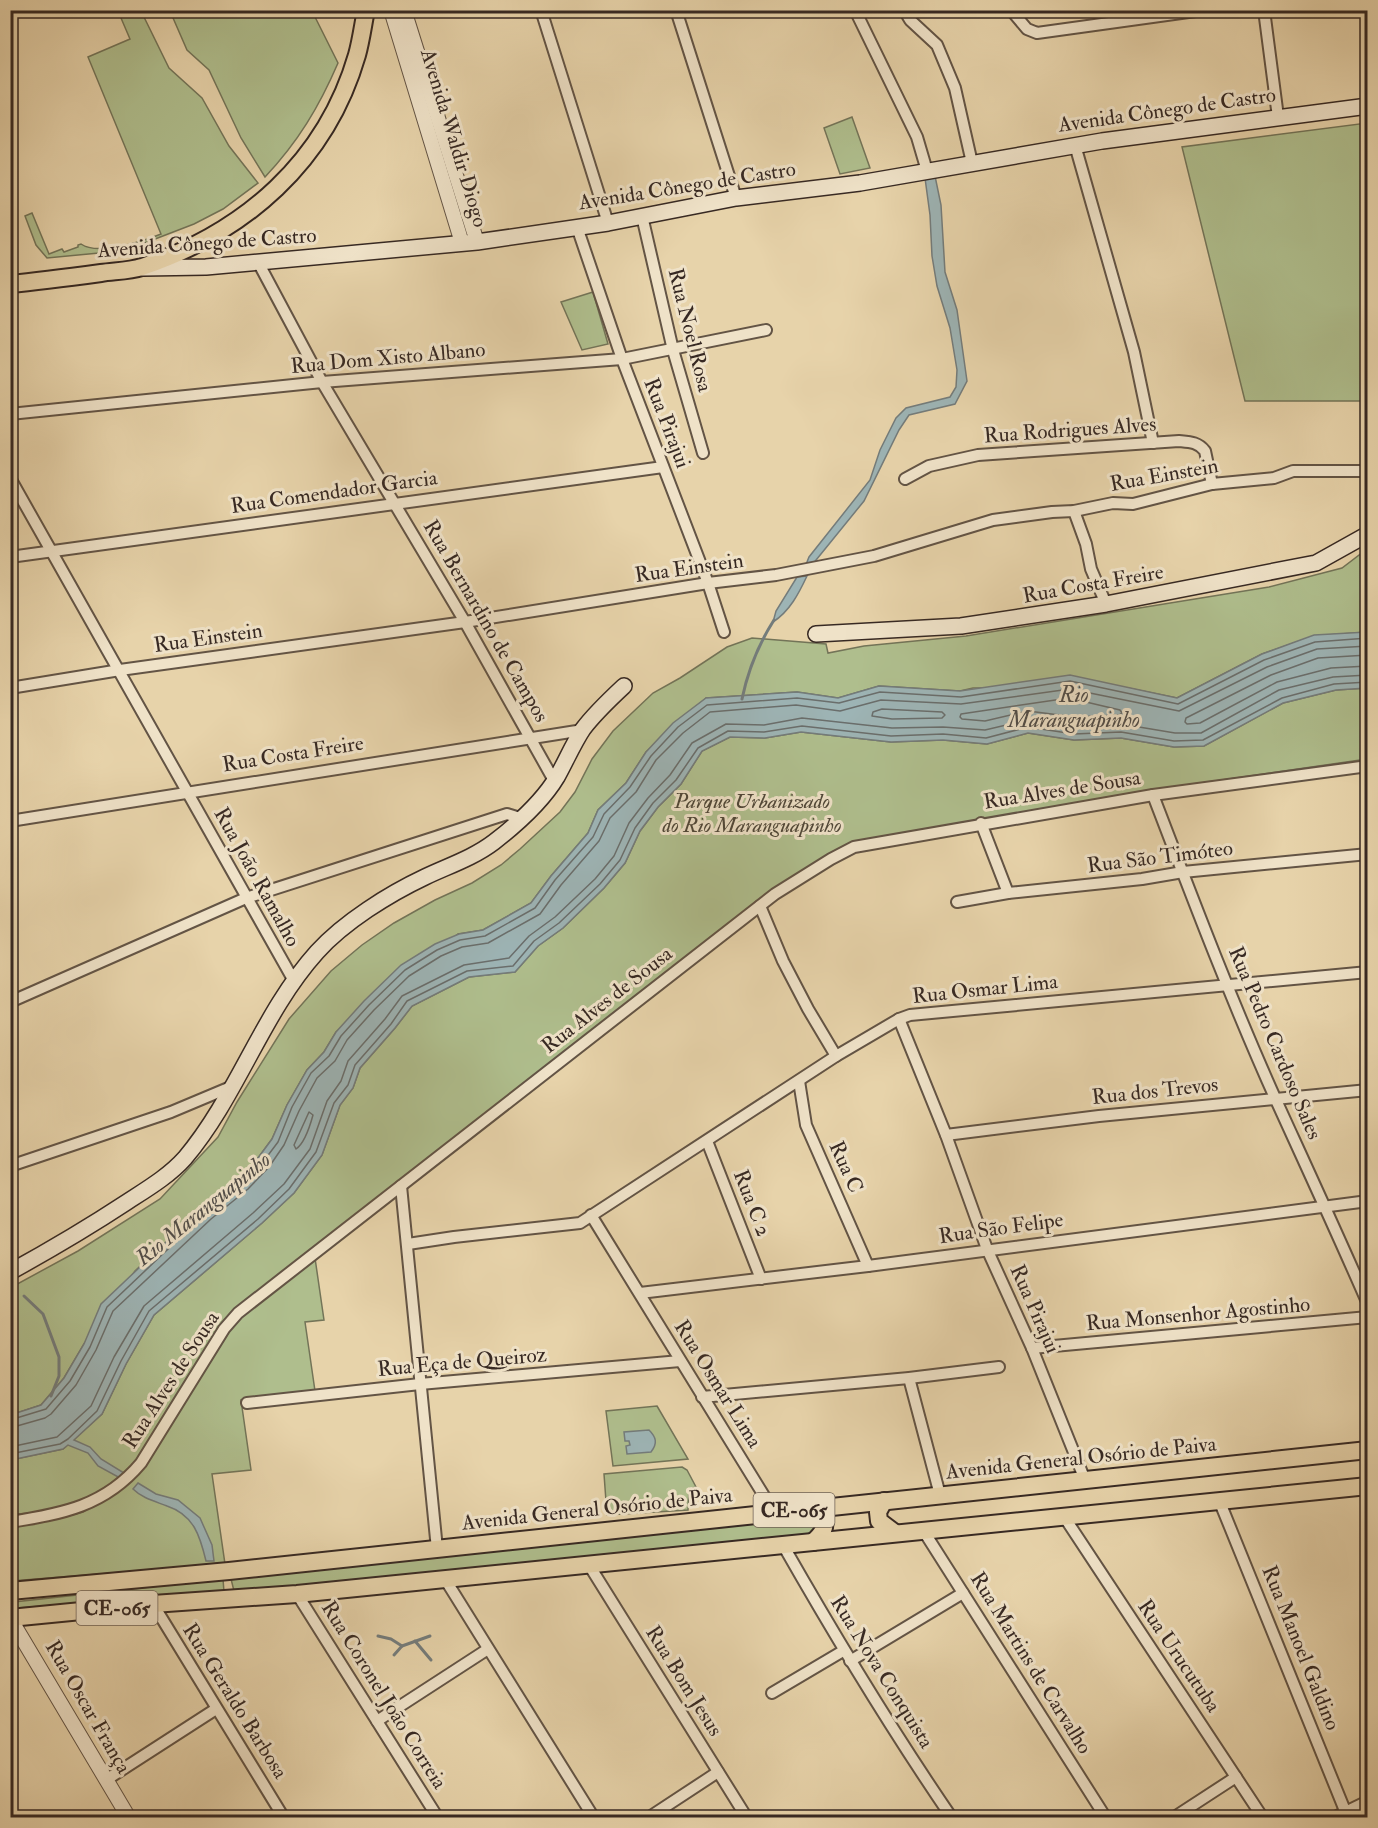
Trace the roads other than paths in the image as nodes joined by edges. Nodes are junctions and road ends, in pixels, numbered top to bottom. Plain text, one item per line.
1 (366, 10) edge
2 (391, 10) edge
3 (404, 10) edge
4 (541, 10) edge
5 (676, 10) edge
6 (855, 10) edge
7 (904, 10) edge
8 (1011, 10) edge
9 (1203, 10) edge
10 (1264, 10) edge
11 (427, 101) junction
12 (1368, 106) edge
13 (1278, 117) junction
14 (1075, 145) junction
15 (972, 164) junction
16 (927, 171) junction
17 (736, 198) junction
18 (642, 216) junction
19 (608, 223) junction
20 (577, 226) junction
21 (470, 242) junction
22 (258, 262) junction
23 (140, 268) junction
24 (10, 284) edge
25 (766, 330) dead end
26 (673, 350) junction
27 (622, 359) junction
28 (322, 382) junction
29 (10, 414) edge
30 (1153, 443) junction
31 (703, 453) dead end
32 (663, 467) junction
33 (1368, 471) edge
34 (10, 478) edge
35 (906, 479) dead end
36 (1212, 484) junction
37 (396, 503) junction
38 (1074, 512) junction
39 (1368, 534) edge
40 (51, 551) junction
41 (10, 557) edge
42 (708, 583) junction
43 (1106, 604) junction
44 (465, 622) junction
45 (724, 632) dead end
46 (816, 634) dead end
47 (120, 670) junction
48 (624, 686) dead end
49 (10, 688) edge
50 (583, 730) junction
51 (530, 738) junction
52 (1368, 766) edge
53 (555, 779) junction
54 (188, 791) junction
55 (1153, 795) junction
56 (520, 818) junction
57 (10, 821) edge
58 (981, 823) junction
59 (1368, 854) edge
60 (1183, 873) junction
61 (1008, 893) junction
62 (246, 898) junction
63 (957, 902) dead end
64 (760, 906) junction
65 (1368, 972) edge
66 (294, 981) junction
67 (1228, 985) junction
68 (10, 1002) edge
69 (899, 1019) junction
70 (836, 1056) junction
71 (799, 1081) junction
72 (233, 1086) junction
73 (1368, 1090) edge
74 (1276, 1098) junction
75 (946, 1135) junction
76 (707, 1141) junction
77 (10, 1166) edge
78 (401, 1186) junction
79 (1368, 1201) edge
80 (1326, 1205) junction
81 (591, 1215) junction
82 (408, 1244) junction
83 (987, 1249) junction
84 (868, 1266) junction
85 (10, 1272) edge
86 (761, 1279) junction
87 (639, 1293) junction
88 (1368, 1304) edge
89 (1368, 1317) edge
90 (1032, 1348) junction
91 (680, 1361) junction
92 (999, 1367) dead end
93 (909, 1378) junction
94 (420, 1384) junction
95 (702, 1396) junction
96 (247, 1403) dead end
97 (1368, 1450) edge
98 (1085, 1480) junction
99 (1366, 1489) edge
100 (940, 1496) junction
101 (1219, 1500) junction
102 (884, 1502) junction
103 (810, 1509) junction
104 (774, 1512) junction
105 (1063, 1515) junction
106 (10, 1522) edge
107 (923, 1530) junction
108 (895, 1533) junction
109 (813, 1542) junction
110 (783, 1545) junction
111 (437, 1549) junction
112 (589, 1565) junction
113 (229, 1571) junction
114 (445, 1579) junction
115 (10, 1591) edge
116 (963, 1593) junction
117 (297, 1594) junction
118 (231, 1599) junction
119 (153, 1604) junction
120 (11, 1618) edge
121 (488, 1649) junction
122 (846, 1656) junction
123 (772, 1694) dead end
124 (216, 1709) junction
125 (377, 1721) junction
126 (718, 1772) junction
127 (1236, 1777) junction
128 (106, 1780) junction
129 (1368, 1801) edge
130 (1347, 1814) edge
131 (129, 1818) edge
132 (284, 1818) edge
133 (438, 1818) edge
134 (594, 1818) edge
135 (648, 1818) edge
136 (747, 1818) edge
137 (952, 1818) edge
138 (1106, 1818) edge
139 (1173, 1818) edge
140 (1263, 1818) edge
141 (1334, 1818) edge

1 - 23 main road
2 - 11 street, Avenida Waldir Diogo
3 - 11 street, Avenida Waldir Diogo
4 - 19 street
5 - 17 street
6 - 16 street
7 - 15 street
8 - 9 street
10 - 13 street
11 - 21 street, Avenida Waldir Diogo
12 - 13 main road, Avenida Cônego de Castro
13 - 14 main road, Avenida Cônego de Castro
14 - 15 main road, Avenida Cônego de Castro
14 - 30 street
15 - 16 main road, Avenida Cônego de Castro
16 - 17 main road, Avenida Cônego de Castro
17 - 18 main road, Avenida Cônego de Castro
18 - 19 main road, Avenida Cônego de Castro
18 - 26 street, Rua Noel Rosa
19 - 20 main road, Avenida Cônego de Castro
20 - 21 main road, Avenida Cônego de Castro
20 - 27 street, Rua Pirajui
21 - 22 main road, Avenida Cônego de Castro
22 - 23 main road, Avenida Cônego de Castro
22 - 28 street, Rua Bernardino de Campos
23 - 24 main road, Avenida Cônego de Castro
25 - 26 street, Rua Dom Xisto Albano
26 - 27 street, Rua Dom Xisto Albano
26 - 31 street, Rua Noel Rosa
27 - 28 street, Rua Dom Xisto Albano
27 - 32 street, Rua Pirajui
28 - 29 street, Rua Dom Xisto Albano
28 - 37 street, Rua Bernardino de Campos
30 - 35 street, Rua Rodrigues Alves
30 - 36 street, Rua Rodrigues Alves
32 - 37 street, Rua Comendador Garcia
32 - 42 street, Rua Pirajui
33 - 36 street, Rua Einstein
34 - 40 street, Rua João Ramalho
36 - 38 street, Rua Einstein
37 - 40 street, Rua Comendador Garcia
37 - 44 street, Rua Bernardino de Campos
38 - 42 street, Rua Einstein
38 - 43 street
39 - 43 main road, Rua Costa Freire
40 - 41 street, Rua Comendador Garcia
40 - 47 street, Rua João Ramalho
42 - 44 street, Rua Einstein
42 - 45 street, Rua Pirajui
43 - 46 main road, Rua Costa Freire
44 - 47 street, Rua Einstein
44 - 51 street, Rua Bernardino de Campos
47 - 49 street, Rua Einstein
47 - 54 street, Rua João Ramalho
48 - 50 main road
50 - 51 street, Rua Costa Freire
50 - 53 main road
51 - 53 street, Rua Bernardino de Campos
51 - 54 street, Rua Costa Freire
52 - 55 street, Rua Alves de Sousa
53 - 56 main road
54 - 57 street, Rua Costa Freire
54 - 62 street, Rua João Ramalho
55 - 58 street, Rua Alves de Sousa
55 - 60 street, Rua Pedro Cardoso Sales
56 - 62 street
56 - 66 main road
58 - 61 street
58 - 64 street, Rua Alves de Sousa
59 - 60 street, Rua São Timóteo
60 - 61 street, Rua São Timóteo
60 - 67 street, Rua Pedro Cardoso Sales
61 - 63 street, Rua São Timóteo
62 - 66 street, Rua João Ramalho
62 - 68 street
64 - 70 street
64 - 78 street, Rua Alves de Sousa
65 - 67 street, Rua Osmar Lima
66 - 72 main road
67 - 69 street, Rua Osmar Lima
67 - 74 street, Rua Pedro Cardoso Sales
69 - 70 street, Rua Osmar Lima
69 - 75 street, Rua Pirajui
70 - 71 street, Rua Osmar Lima
71 - 76 street, Rua Osmar Lima
71 - 84 street, Rua C
72 - 77 street
72 - 85 main road
73 - 74 street, Rua dos Trevos
74 - 75 street, Rua dos Trevos
74 - 80 street, Rua Pedro Cardoso Sales
75 - 83 street, Rua Pirajui
76 - 81 street, Rua Osmar Lima
76 - 86 street, Rua C 2
78 - 82 street
78 - 106 street, Rua Alves de Sousa
79 - 80 street, Rua São Felipe
80 - 83 street, Rua São Felipe
80 - 88 street, Rua Pedro Cardoso Sales
81 - 82 street, Rua Osmar Lima
81 - 87 street, Rua Osmar Lima
82 - 94 street
83 - 84 street, Rua São Felipe
83 - 90 street, Rua Pirajui
84 - 86 street, Rua São Felipe
86 - 87 street, Rua São Felipe
87 - 91 street, Rua Osmar Lima
89 - 90 street, Rua Monsenhor Agostinho
90 - 98 street, Rua Pirajui
91 - 94 street, Rua Eça de Queiroz
91 - 95 street, Rua Osmar Lima
92 - 93 street
93 - 95 street
93 - 100 street
94 - 96 street, Rua Eça de Queiroz
94 - 111 street
95 - 104 street, Rua Osmar Lima
97 - 98 main road, Avenida General Osório de Paiva / CE-065
98 - 100 main road, Avenida General Osório de Paiva / CE-065
99 - 101 main road, CE-065
100 - 102 main road, Avenida General Osório de Paiva / CE-065
101 - 105 main road, CE-065
101 - 130 street, Rua Manoel Galdino
102 - 103 main road, Avenida General Osório de Paiva / CE-065
102 - 108 main road
103 - 104 main road, Avenida General Osório de Paiva / CE-065
103 - 109 main road
104 - 111 main road, Avenida General Osório de Paiva / CE-065
105 - 107 main road, CE-065
105 - 127 street, Rua Urucutuba
107 - 108 main road, CE-065
107 - 116 street, Rua Martins de Carvalho
108 - 109 main road, CE-065
109 - 110 main road, CE-065
110 - 112 main road, CE-065
110 - 122 street, Rua Nova Conquista
111 - 113 main road, Avenida General Osório de Paiva / CE-065
112 - 114 main road, CE-065
112 - 126 street, Rua Bom Jesus
113 - 115 main road, Avenida General Osório de Paiva / CE-065
113 - 118 main road
114 - 117 main road, CE-065
114 - 121 street
116 - 122 street
116 - 138 street, Rua Martins de Carvalho
117 - 118 main road, CE-065
117 - 125 street, Rua Coronel João Correia
118 - 119 main road, CE-065
119 - 120 main road, CE-065
119 - 124 street, Rua Geraldo Barbosa
120 - 128 street, Rua Oscar França
121 - 125 street
121 - 134 street
122 - 123 street
122 - 137 street, Rua Nova Conquista
124 - 128 street
124 - 132 street, Rua Geraldo Barbosa
125 - 133 street, Rua Coronel João Correia
126 - 135 street
126 - 136 street, Rua Bom Jesus
127 - 139 street
127 - 140 street, Rua Urucutuba
128 - 131 street, Rua Oscar França
129 - 130 street
130 - 141 street

